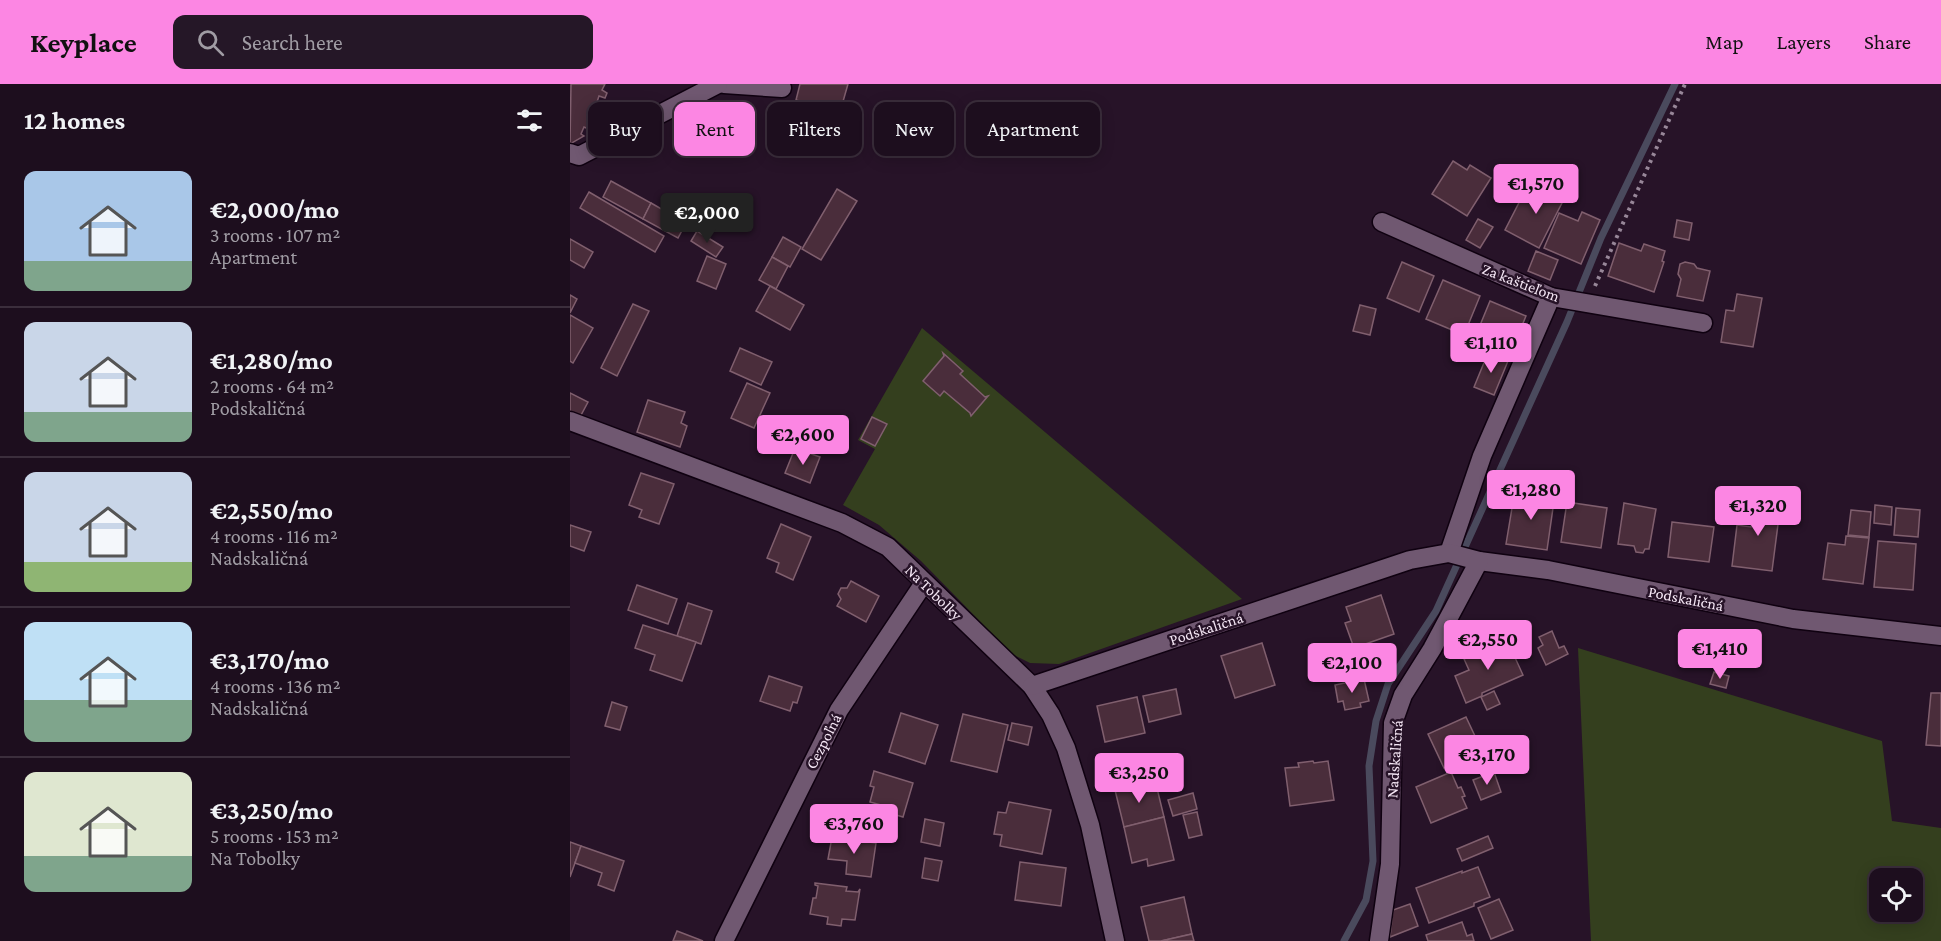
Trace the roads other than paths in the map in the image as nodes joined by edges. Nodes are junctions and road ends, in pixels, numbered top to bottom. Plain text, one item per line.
1 (718, 84) edge
2 (724, 84) edge
3 (782, 88) dead end
4 (570, 153) edge
5 (1382, 222) dead end
6 (1551, 297) junction
7 (1703, 323) dead end
8 (570, 421) edge
9 (1463, 557) junction
10 (924, 583) junction
11 (1941, 636) edge
12 (1032, 686) junction
13 (724, 941) edge
14 (1115, 941) edge
15 (1379, 941) edge

1 - 4 street
2 - 3 street
5 - 6 street, Za kaštieľom
6 - 7 street, Za kaštieľom
6 - 9 street, Nadskaličná
8 - 10 street, Na Tobolky
9 - 11 street, Podskaličná
9 - 12 street, Podskaličná
9 - 15 street, Nadskaličná
10 - 12 street, Na Tobolky
10 - 13 street, Cezpoľná
12 - 14 street, Na Tobolky

